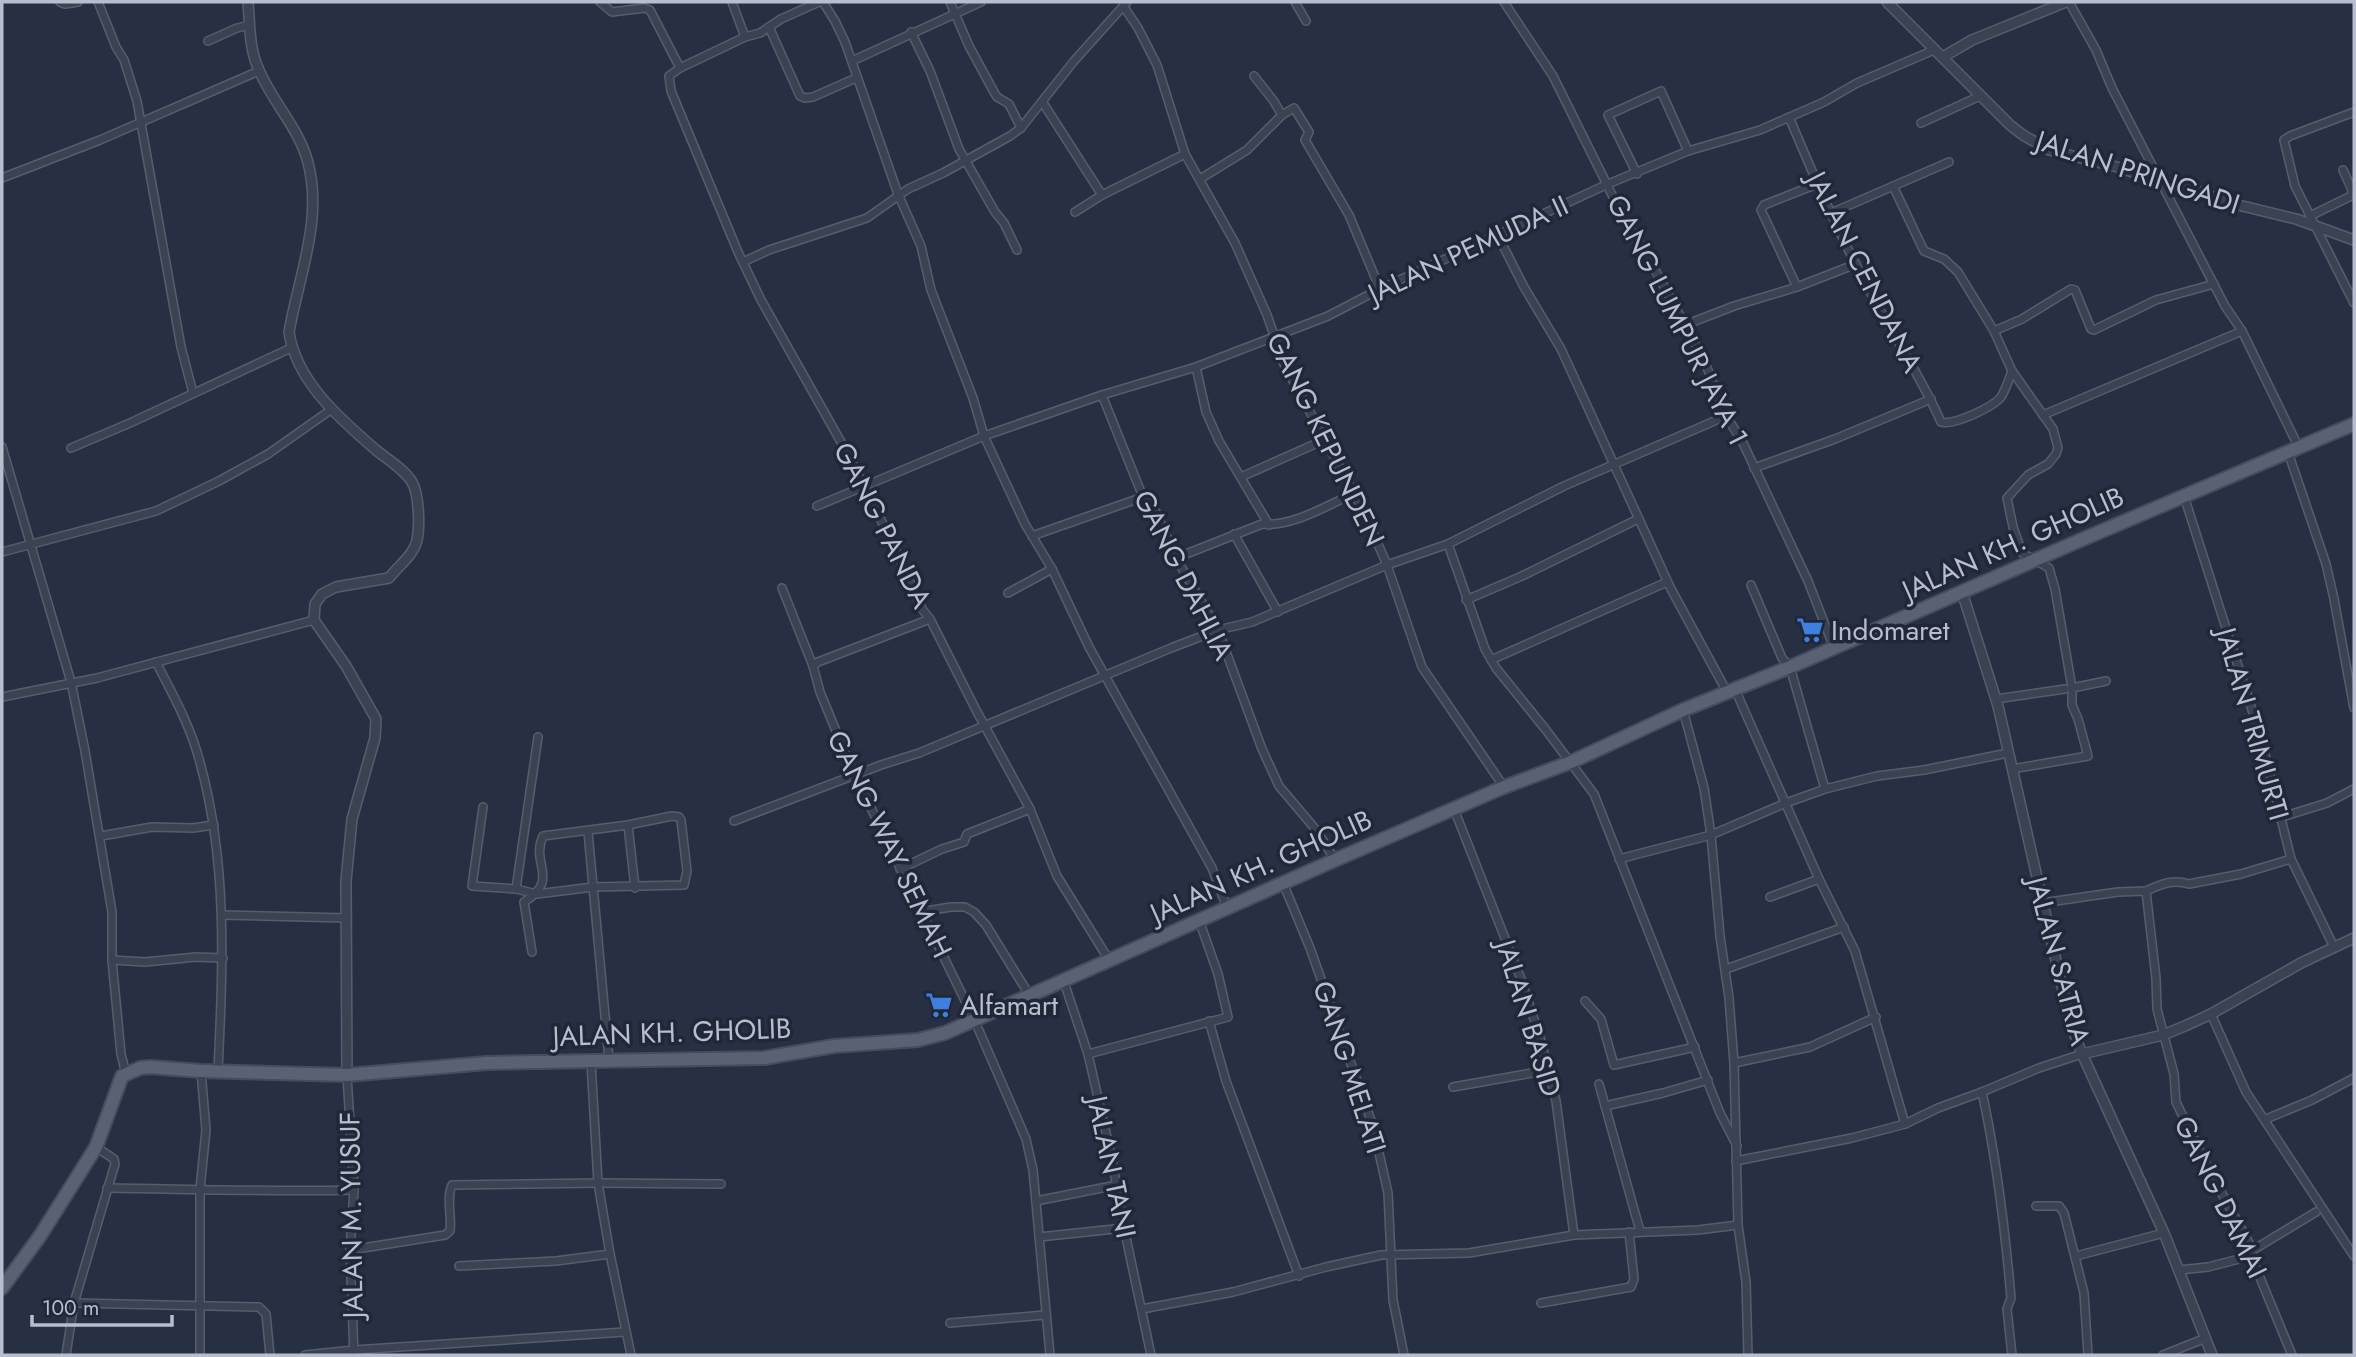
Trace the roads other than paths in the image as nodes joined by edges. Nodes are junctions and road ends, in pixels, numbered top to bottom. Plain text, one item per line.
1 (60, 2) edge
2 (78, 2) edge
3 (98, 2) edge
4 (248, 2) edge
5 (600, 2) edge
6 (732, 2) edge
7 (821, 2) edge
8 (950, 2) edge
9 (981, 2) edge
10 (1295, 2) edge
11 (1504, 2) edge
12 (1887, 2) edge
13 (2068, 2) edge
14 (1126, 5) edge
15 (956, 14) junction
16 (1306, 22) dead end
17 (250, 25) junction
18 (769, 27) junction
19 (911, 32) junction
20 (745, 37) junction
21 (208, 41) dead end
22 (1934, 50) junction
23 (1944, 57) junction
24 (852, 61) junction
25 (680, 68) junction
26 (259, 71) junction
27 (1254, 76) dead end
28 (856, 78) junction
29 (1980, 96) junction
30 (1043, 103) junction
31 (2354, 113) edge
32 (1282, 115) junction
33 (1790, 117) junction
34 (141, 121) junction
35 (1921, 123) dead end
36 (1021, 128) junction
37 (1688, 151) junction
38 (1185, 154) junction
39 (966, 160) junction
40 (1949, 162) dead end
41 (2343, 170) dead end
42 (1637, 174) junction
43 (2, 178) edge
44 (1200, 179) junction
45 (2161, 182) junction
46 (1608, 184) junction
47 (1817, 184) junction
48 (1893, 186) junction
49 (898, 194) junction
50 (1102, 195) junction
51 (1075, 212) dead end
52 (1831, 213) junction
53 (2310, 216) junction
54 (2318, 228) junction
55 (1497, 234) junction
56 (2354, 240) edge
57 (1017, 250) dead end
58 (743, 262) junction
59 (1856, 264) junction
60 (2214, 284) junction
61 (1797, 287) junction
62 (1380, 289) junction
63 (2354, 303) edge
64 (1685, 326) junction
65 (1994, 331) junction
66 (2242, 331) junction
67 (1273, 336) junction
68 (291, 348) junction
69 (1196, 368) junction
70 (2012, 371) junction
71 (193, 393) junction
72 (1102, 395) junction
73 (1931, 399) junction
74 (332, 409) junction
75 (2043, 415) junction
76 (1726, 416) junction
77 (2354, 424) edge
78 (984, 436) junction
79 (1324, 440) junction
80 (2, 447) edge
81 (71, 448) dead end
82 (2293, 450) junction
83 (1614, 465) junction
84 (1754, 468) junction
85 (1241, 477) junction
86 (865, 487) junction
87 (1353, 494) junction
88 (2184, 496) junction
89 (1143, 497) junction
90 (817, 506) dead end
91 (1638, 519) junction
92 (1269, 525) junction
93 (1234, 534) junction
94 (1032, 536) junction
95 (31, 543) junction
96 (1448, 544) junction
97 (2, 552) edge
98 (1176, 558) junction
99 (2036, 559) junction
100 (1387, 565) junction
101 (1052, 569) junction
102 (1667, 582) junction
103 (1751, 585) dead end
104 (782, 588) dead end
105 (1962, 592) junction
106 (1008, 593) dead end
107 (1466, 600) junction
108 (1278, 612) junction
109 (930, 619) junction
110 (314, 620) junction
111 (1217, 630) junction
112 (1834, 648) junction
113 (1491, 660) junction
114 (156, 662) junction
115 (813, 666) junction
116 (1790, 667) junction
117 (1103, 674) junction
118 (71, 681) junction
119 (2106, 681) dead end
120 (2069, 688) junction
121 (1733, 694) junction
122 (2, 697) edge
123 (1996, 699) junction
124 (2354, 708) edge
125 (1683, 709) junction
126 (984, 725) junction
127 (538, 737) dead end
128 (2008, 753) junction
129 (1571, 762) junction
130 (2012, 769) junction
131 (855, 775) junction
132 (1504, 787) junction
133 (1825, 789) junction
134 (2354, 789) edge
135 (1786, 803) junction
136 (483, 807) dead end
137 (1030, 809) junction
138 (1454, 809) junction
139 (2279, 818) junction
140 (734, 821) dead end
141 (215, 825) junction
142 (628, 825) junction
143 (588, 832) junction
144 (1712, 835) junction
145 (100, 836) junction
146 (1619, 859) junction
147 (2291, 859) junction
148 (1335, 860) junction
149 (900, 869) junction
150 (1819, 879) junction
151 (1283, 883) junction
152 (593, 887) junction
153 (635, 888) junction
154 (516, 889) junction
155 (2146, 891) junction
156 (537, 894) junction
157 (1770, 897) dead end
158 (2042, 903) junction
159 (1227, 908) junction
160 (920, 912) junction
161 (222, 915) junction
162 (347, 918) junction
163 (1199, 920) junction
164 (1844, 927) junction
165 (2354, 938) edge
166 (2334, 947) junction
167 (532, 952) dead end
168 (223, 958) junction
169 (112, 960) junction
170 (1109, 960) junction
171 (1726, 968) junction
172 (1064, 982) junction
173 (1030, 996) junction
174 (1585, 1000) dead end
175 (2211, 1014) junction
176 (1876, 1017) junction
177 (974, 1019) junction
178 (1209, 1021) junction
179 (2163, 1035) junction
180 (1695, 1047) junction
181 (1088, 1054) junction
182 (2082, 1054) junction
183 (609, 1059) junction
184 (591, 1062) junction
185 (1734, 1063) junction
186 (1549, 1070) junction
187 (218, 1071) junction
188 (201, 1072) junction
189 (126, 1074) junction
190 (347, 1074) junction
191 (2354, 1078) edge
192 (1708, 1080) junction
193 (1598, 1084) dead end
194 (1453, 1087) dead end
195 (1982, 1092) junction
196 (1605, 1106) junction
197 (2266, 1119) junction
198 (1905, 1124) junction
199 (1737, 1146) junction
200 (96, 1147) junction
201 (1736, 1161) junction
202 (598, 1183) junction
203 (721, 1184) dead end
204 (1117, 1185) junction
205 (107, 1188) junction
206 (200, 1189) junction
207 (354, 1190) junction
208 (1037, 1201) junction
209 (2036, 1206) dead end
210 (2316, 1212) dead end
211 (1738, 1225) junction
212 (1124, 1228) junction
213 (1640, 1231) junction
214 (1629, 1232) junction
215 (2164, 1233) junction
216 (1574, 1235) junction
217 (1039, 1237) junction
218 (350, 1250) junction
219 (2252, 1253) junction
220 (610, 1254) junction
221 (2076, 1255) junction
222 (1391, 1256) junction
223 (2354, 1256) edge
224 (459, 1266) dead end
225 (2179, 1270) junction
226 (1299, 1276) junction
227 (2, 1289) edge
228 (74, 1303) junction
229 (1541, 1303) dead end
230 (200, 1306) junction
231 (1142, 1309) junction
232 (1045, 1315) junction
233 (950, 1323) dead end
234 (625, 1332) junction
235 (2206, 1338) junction
236 (354, 1352) edge
237 (66, 1355) edge
238 (200, 1355) edge
239 (270, 1355) edge
240 (305, 1355) edge
241 (631, 1355) edge
242 (1050, 1355) edge
243 (1151, 1355) edge
244 (1404, 1355) edge
245 (1748, 1355) edge
246 (2012, 1355) edge
247 (2088, 1355) edge
248 (2163, 1355) edge
249 (2212, 1355) edge
250 (2292, 1355) edge

1 - 2 street
3 - 34 street
4 - 17 street
5 - 25 street
6 - 20 street
7 - 18 street
7 - 24 street
8 - 15 street
9 - 15 street
10 - 16 street
11 - 46 street, GANG LUMPUR JAYA 1
12 - 22 street, JALAN PRINGADI
13 - 23 street
13 - 45 street
14 - 30 street
14 - 38 street, GANG KEPUNDEN
15 - 19 street
15 - 36 street
17 - 21 street
17 - 26 street
18 - 20 street
18 - 28 street
19 - 24 street
19 - 39 street
20 - 25 street
22 - 23 street, JALAN PRINGADI
22 - 33 street, JALAN PEMUDA II
23 - 29 street, JALAN PRINGADI
24 - 28 street
25 - 58 street, GANG PANDA
26 - 34 street
26 - 68 street
27 - 32 street
28 - 49 street
29 - 35 street
29 - 45 street, JALAN PRINGADI
30 - 36 street
30 - 50 street
31 - 53 street
32 - 44 street
32 - 62 street
33 - 37 street, JALAN PEMUDA II
33 - 47 street, JALAN CENDANA
34 - 43 street
34 - 71 street
36 - 39 street
37 - 42 street, JALAN PEMUDA II
37 - 42 street
38 - 44 street, GANG KEPUNDEN
38 - 50 street
39 - 49 street
39 - 57 street
40 - 48 street
41 - 53 street
42 - 46 street, JALAN PEMUDA II
44 - 67 street, GANG KEPUNDEN
45 - 54 street, JALAN PRINGADI
45 - 60 street
46 - 55 street, JALAN PEMUDA II
46 - 64 street, GANG LUMPUR JAYA 1
47 - 52 street, JALAN CENDANA
47 - 61 street
48 - 52 street
48 - 65 street
49 - 58 street
49 - 78 street
50 - 51 street
52 - 59 street, JALAN CENDANA
53 - 54 street
54 - 56 street, JALAN PRINGADI
54 - 63 street
55 - 62 street, JALAN PEMUDA II
55 - 83 street
58 - 86 street, GANG PANDA
59 - 61 street
59 - 73 street, JALAN CENDANA
60 - 65 street
60 - 66 street
61 - 64 street
62 - 67 street, JALAN PEMUDA II
64 - 76 street, GANG LUMPUR JAYA 1
65 - 70 street
66 - 75 street
66 - 82 street
67 - 69 street, JALAN PEMUDA II
67 - 79 street, GANG KEPUNDEN
68 - 71 street
68 - 74 street
69 - 72 street, JALAN PEMUDA II
69 - 85 street
70 - 73 street, JALAN CENDANA
70 - 75 street
71 - 81 street
72 - 78 street, JALAN PEMUDA II
72 - 89 street, GANG DAHLIA
73 - 84 street
74 - 95 street
74 - 110 street
75 - 99 street
76 - 83 street
76 - 84 street, GANG LUMPUR JAYA 1
77 - 82 main road, JALAN KH. GHOLIB
78 - 86 street, JALAN PEMUDA II
78 - 94 street
79 - 85 street
79 - 87 street, GANG KEPUNDEN
80 - 95 street
82 - 88 main road, JALAN KH. GHOLIB
82 - 124 street
83 - 91 street
83 - 96 street
84 - 112 street, GANG LUMPUR JAYA 1
85 - 92 street
86 - 90 street, JALAN PEMUDA II
86 - 109 street, GANG PANDA
87 - 92 street
87 - 100 street, GANG KEPUNDEN
88 - 99 main road, JALAN KH. GHOLIB
88 - 139 street, JALAN TRIMURTI
89 - 94 street
89 - 98 street, GANG DAHLIA
91 - 102 street
91 - 107 street
92 - 93 street
93 - 98 street
93 - 108 street
94 - 101 street
95 - 97 street
95 - 118 street
96 - 100 street
96 - 107 street
98 - 111 street, GANG DAHLIA
99 - 105 main road, JALAN KH. GHOLIB
99 - 120 street
100 - 108 street
100 - 132 street, GANG KEPUNDEN
101 - 106 street
101 - 117 street
102 - 113 street
102 - 121 street
103 - 116 street
104 - 115 street, GANG WAY SEMAH
105 - 112 main road, JALAN KH. GHOLIB
105 - 123 street, JALAN SATRIA
107 - 113 street
108 - 111 street
109 - 115 street
109 - 126 street, GANG PANDA
110 - 114 street
110 - 162 street
111 - 117 street
111 - 148 street, GANG DAHLIA
112 - 116 main road, JALAN KH. GHOLIB
113 - 129 street
114 - 118 street
114 - 141 street
115 - 131 street, GANG WAY SEMAH
116 - 121 main road, JALAN KH. GHOLIB
116 - 133 street
117 - 126 street
117 - 159 street
118 - 122 street
118 - 145 street
119 - 120 street
120 - 123 street
120 - 130 street
121 - 125 main road, JALAN KH. GHOLIB
121 - 135 street
123 - 128 street, JALAN SATRIA
125 - 129 main road, JALAN KH. GHOLIB
125 - 144 street
126 - 131 street
126 - 137 street, GANG PANDA
127 - 154 street
128 - 130 street, JALAN SATRIA
128 - 133 street
129 - 132 main road, JALAN KH. GHOLIB
129 - 146 street
130 - 158 street, JALAN SATRIA
131 - 140 street
131 - 149 street, GANG WAY SEMAH
132 - 138 main road, JALAN KH. GHOLIB
133 - 135 street
134 - 139 street
135 - 144 street
135 - 150 street
136 - 154 street
137 - 149 street
137 - 170 street, GANG PANDA
138 - 148 main road, JALAN KH. GHOLIB
138 - 186 street, JALAN BASID
139 - 147 street, JALAN TRIMURTI
141 - 145 street
141 - 161 street
142 - 143 street
142 - 153 street
142 - 153 street
143 - 152 street
143 - 156 street
144 - 146 street
144 - 171 street
145 - 169 street
146 - 180 street
147 - 155 street
147 - 166 street, JALAN TRIMURTI
148 - 151 main road, JALAN KH. GHOLIB
149 - 160 street, GANG WAY SEMAH
150 - 157 street
150 - 164 street
151 - 159 main road, JALAN KH. GHOLIB
151 - 222 street, GANG MELATI
152 - 153 street
152 - 156 street
152 - 183 street
154 - 156 street
155 - 158 street
155 - 179 street, GANG DAMAI
156 - 167 street
158 - 182 street, JALAN SATRIA
159 - 163 main road, JALAN KH. GHOLIB
160 - 173 street
160 - 177 street, GANG WAY SEMAH
161 - 162 street
161 - 168 street
162 - 190 street
163 - 170 main road, JALAN KH. GHOLIB
163 - 178 street
164 - 171 street
164 - 176 street
165 - 166 street
166 - 175 street
168 - 169 street
168 - 187 street
169 - 189 street
170 - 172 main road, JALAN KH. GHOLIB
171 - 185 street
172 - 173 main road, JALAN KH. GHOLIB
172 - 181 street, JALAN TANI
173 - 177 main road, JALAN KH. GHOLIB
174 - 180 street
175 - 179 street
175 - 197 street
176 - 185 street
176 - 198 street
177 - 183 main road, JALAN KH. GHOLIB
177 - 208 street, GANG WAY SEMAH
178 - 181 street
178 - 226 street
179 - 182 street
179 - 219 street, GANG DAMAI
180 - 192 street
181 - 204 street, JALAN TANI
182 - 195 street
182 - 215 street, JALAN SATRIA
183 - 184 main road, JALAN KH. GHOLIB
184 - 190 main road, JALAN KH. GHOLIB
184 - 202 street
185 - 199 street
186 - 194 street
186 - 216 street, JALAN BASID
187 - 188 main road, JALAN KH. GHOLIB
187 - 190 main road, JALAN KH. GHOLIB
188 - 189 main road, JALAN KH. GHOLIB
188 - 206 street
189 - 200 main road
190 - 207 street, JALAN M. YUSUF
191 - 197 street
192 - 196 street
192 - 199 street
193 - 196 street
195 - 198 street
195 - 246 street
196 - 213 street
197 - 223 street
198 - 201 street
199 - 201 street
200 - 205 street
200 - 227 main road
201 - 211 street
202 - 203 street
202 - 218 street
202 - 220 street
204 - 208 street
204 - 212 street, JALAN TANI
205 - 206 street
205 - 228 street
206 - 207 street
206 - 230 street
207 - 218 street, JALAN M. YUSUF
208 - 217 street, GANG WAY SEMAH
209 - 221 street
210 - 219 street
211 - 213 street
211 - 245 street
212 - 217 street
212 - 231 street, JALAN TANI
213 - 214 street
214 - 216 street
214 - 229 street
215 - 221 street
215 - 225 street, JALAN SATRIA
216 - 222 street
217 - 232 street, GANG WAY SEMAH
218 - 236 street, JALAN M. YUSUF
219 - 225 street
219 - 250 street, GANG DAMAI
220 - 224 street
220 - 234 street
221 - 247 street
222 - 226 street
222 - 244 street, GANG MELATI
225 - 235 street, JALAN SATRIA
226 - 231 street
228 - 230 street
228 - 237 street
230 - 238 street
230 - 239 street
231 - 243 street, JALAN TANI
232 - 233 street
232 - 242 street, GANG WAY SEMAH
234 - 236 street
234 - 241 street
235 - 248 street
235 - 249 street, JALAN SATRIA
236 - 240 street

